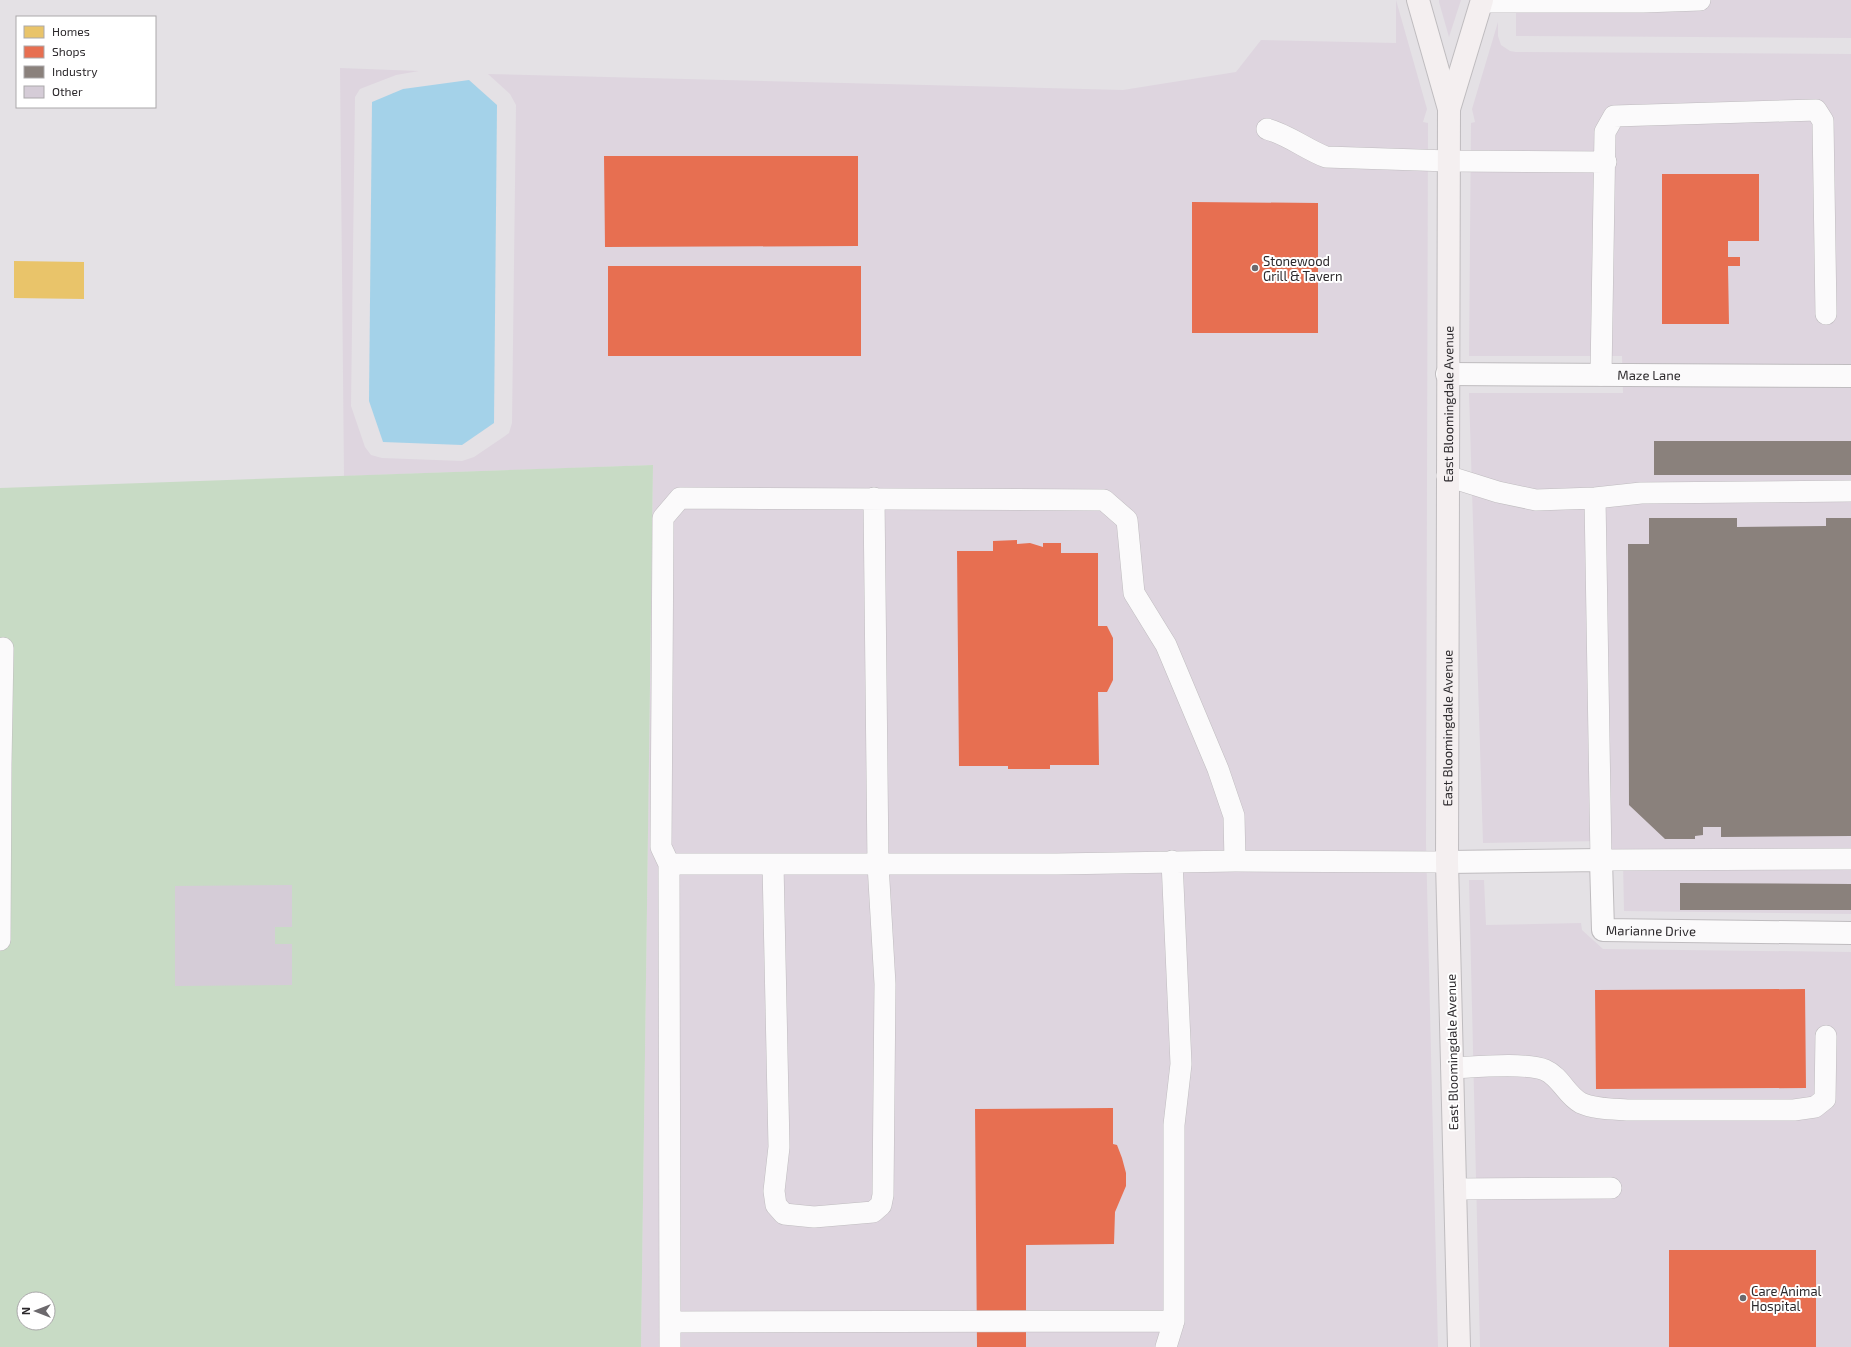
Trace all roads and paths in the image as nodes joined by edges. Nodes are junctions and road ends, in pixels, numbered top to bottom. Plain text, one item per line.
1 (1418, 0) edge
2 (1700, 0) edge
3 (1482, 1) edge
4 (1449, 109) junction
5 (1267, 129) dead end
6 (1449, 161) junction
7 (1606, 162) junction
8 (1826, 314) dead end
9 (1448, 374) junction
10 (1602, 375) junction
11 (1851, 376) edge
12 (1448, 476) junction
13 (1851, 492) edge
14 (874, 498) junction
15 (1595, 498) junction
16 (3, 648) dead end
17 (1, 764) edge
18 (1851, 859) edge
19 (1602, 860) junction
20 (1172, 861) junction
21 (1235, 861) junction
22 (1448, 862) junction
23 (669, 864) junction
24 (773, 864) junction
25 (878, 864) junction
26 (1851, 933) edge
27 (0, 940) edge
28 (1826, 1036) dead end
29 (1452, 1068) junction
30 (1611, 1188) dead end
31 (1455, 1189) junction
32 (1174, 1321) junction
33 (670, 1322) junction
34 (670, 1347) edge
35 (1166, 1347) edge
36 (1459, 1347) edge

1 - 4 main road, East Bloomingdale Avenue
2 - 3 lane
3 - 4 main road, East Bloomingdale Avenue
4 - 6 main road, East Bloomingdale Avenue
5 - 6 lane
6 - 7 lane
6 - 9 main road, East Bloomingdale Avenue
7 - 8 lane
7 - 10 lane
9 - 10 street, Maze Lane
9 - 12 main road, East Bloomingdale Avenue
10 - 11 street, Maze Lane
12 - 15 lane
12 - 22 main road, East Bloomingdale Avenue
13 - 15 lane
14 - 21 lane
14 - 23 lane
14 - 25 lane
15 - 19 lane
16 - 17 lane
17 - 27 lane
18 - 19 lane
19 - 22 street
19 - 26 street, Marianne Drive
20 - 21 lane
20 - 25 lane
20 - 32 lane
21 - 22 lane
22 - 29 main road, East Bloomingdale Avenue
23 - 24 lane
23 - 33 lane
24 - 25 lane
24 - 25 lane
28 - 29 lane
29 - 31 main road, East Bloomingdale Avenue
30 - 31 lane
31 - 36 main road, East Bloomingdale Avenue
32 - 33 lane
32 - 35 lane
33 - 34 lane

